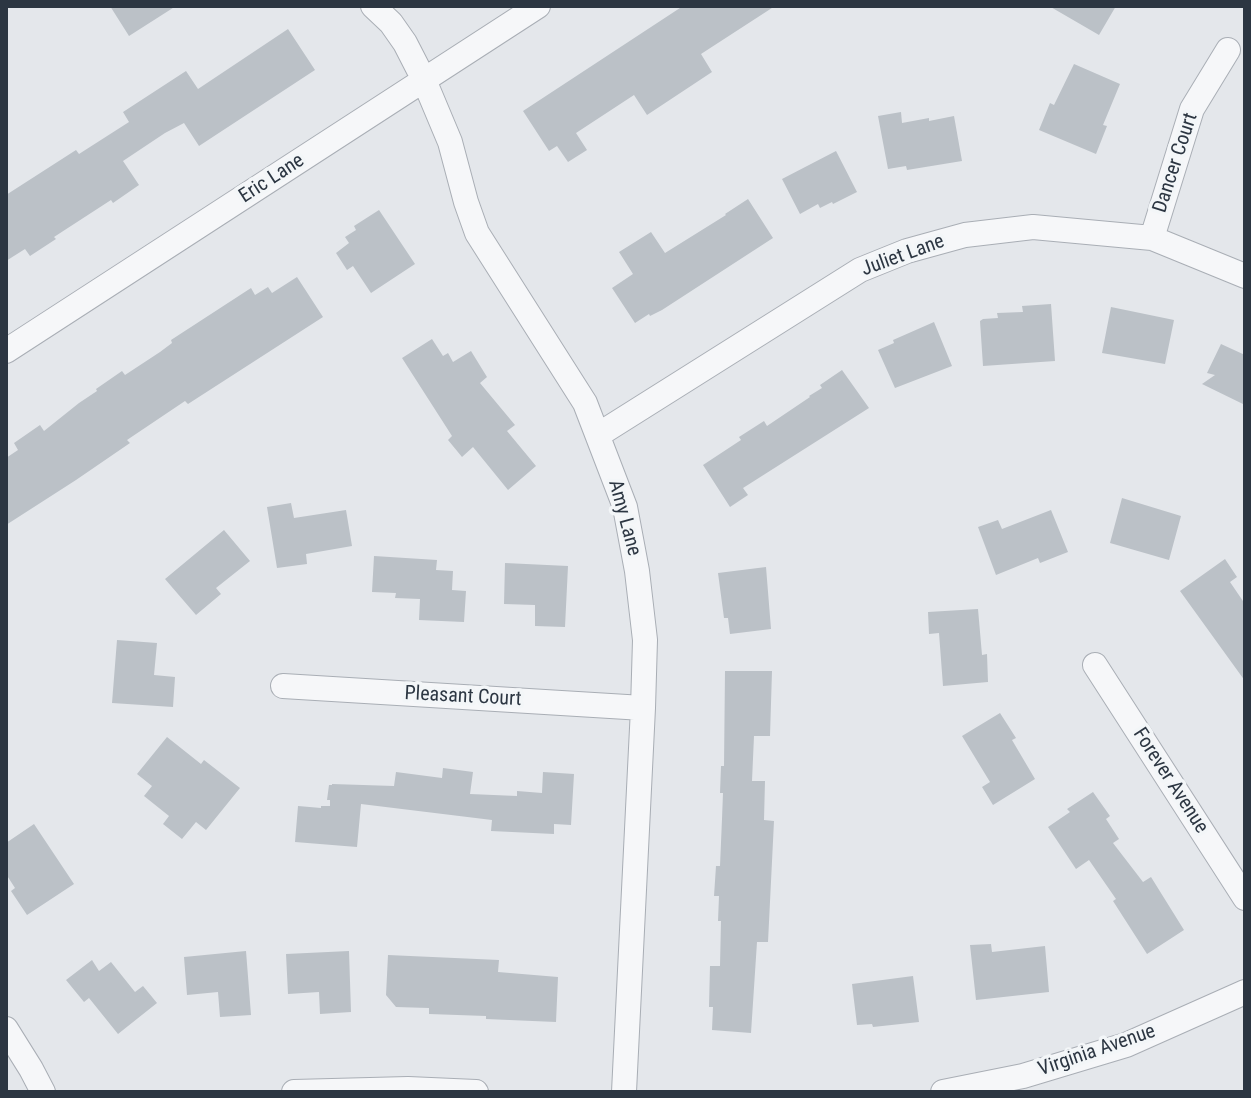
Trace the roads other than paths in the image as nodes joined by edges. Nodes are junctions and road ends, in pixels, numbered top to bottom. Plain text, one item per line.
1 (373, 6) edge
2 (538, 6) edge
3 (1228, 50) dead end
4 (424, 80) junction
5 (1152, 238) junction
6 (1245, 276) edge
7 (6, 351) edge
8 (598, 435) junction
9 (1095, 665) dead end
10 (283, 686) dead end
11 (643, 708) junction
12 (1245, 898) edge
13 (1245, 992) edge
14 (6, 1029) edge
15 (43, 1092) edge
16 (294, 1092) edge
17 (476, 1092) edge
18 (624, 1092) edge
19 (943, 1092) edge

1 - 4 street, Amy Lane
2 - 4 street, Eric Lane
3 - 5 street, Dancer Court
4 - 7 street, Eric Lane
4 - 8 street, Amy Lane
5 - 6 street, Juliet Lane
5 - 8 street, Juliet Lane
8 - 11 street, Amy Lane
9 - 12 street, Forever Avenue
10 - 11 street, Pleasant Court
11 - 18 street, Amy Lane
13 - 19 street, Virginia Avenue
14 - 15 street
16 - 17 street

